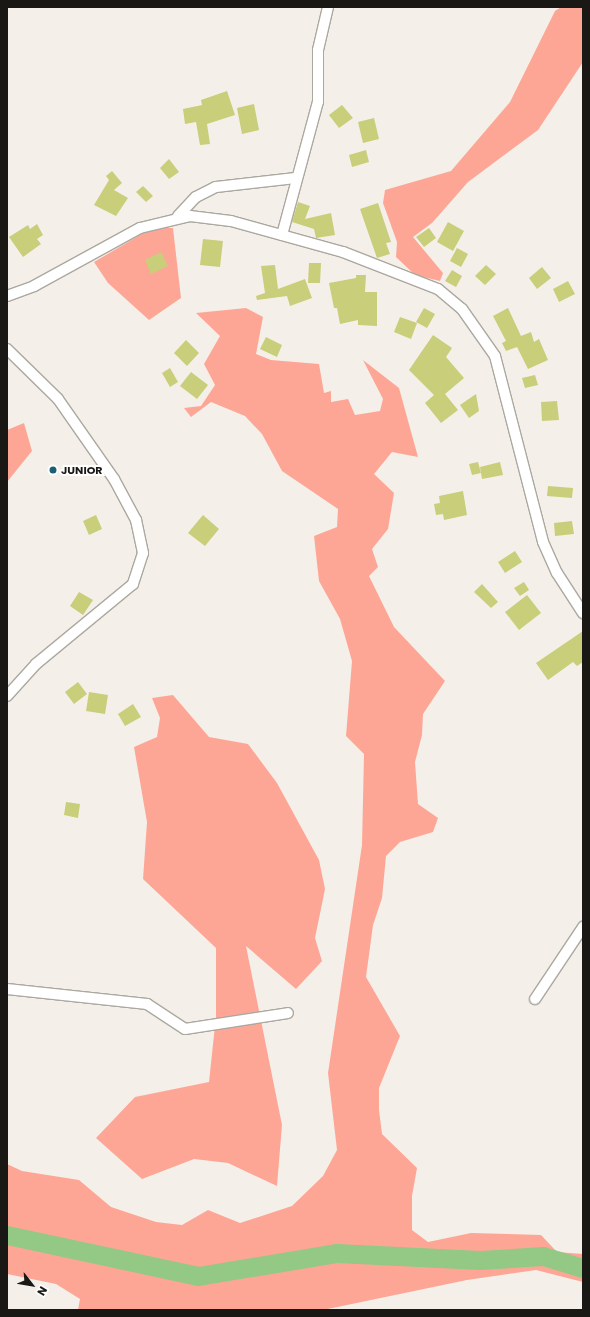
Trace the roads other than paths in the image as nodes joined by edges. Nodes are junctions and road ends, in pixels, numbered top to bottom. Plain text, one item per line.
1 (328, 7) edge
2 (295, 178) junction
3 (178, 216) junction
4 (282, 235) junction
5 (7, 296) edge
6 (7, 348) edge
7 (583, 613) edge
8 (7, 696) edge
9 (583, 927) edge
10 (7, 989) edge
11 (535, 999) dead end
12 (288, 1013) dead end

1 - 2 street
2 - 3 street
2 - 4 street
3 - 4 street
3 - 5 street
4 - 7 street
6 - 8 street
9 - 11 street
10 - 12 street

